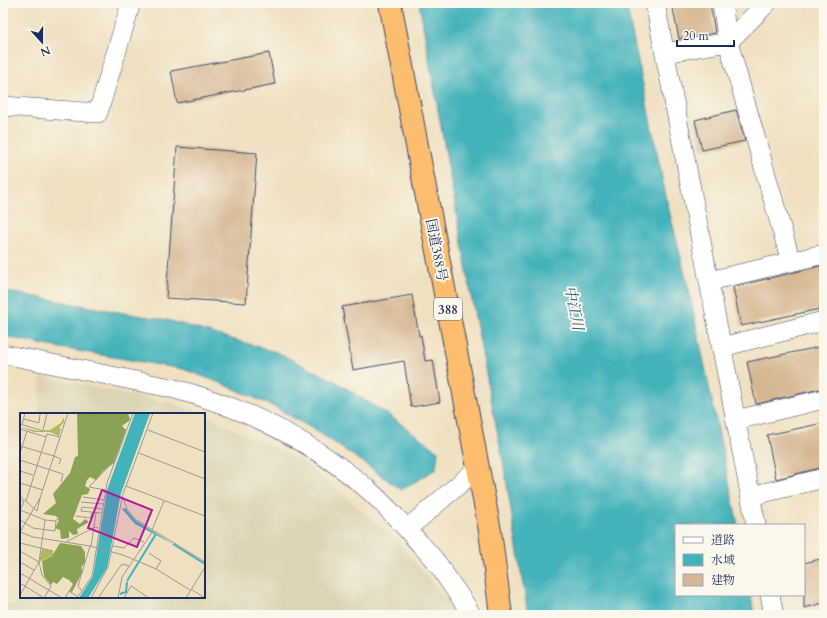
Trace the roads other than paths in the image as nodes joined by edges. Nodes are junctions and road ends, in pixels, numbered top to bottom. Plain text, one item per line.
1 (131, 3) edge
2 (390, 3) edge
3 (655, 3) edge
4 (722, 3) edge
5 (767, 3) edge
6 (728, 42) junction
7 (665, 53) junction
8 (3, 106) edge
9 (824, 254) edge
10 (791, 262) junction
11 (709, 281) junction
12 (824, 321) edge
13 (722, 347) junction
14 (3, 354) edge
15 (824, 399) edge
16 (736, 420) junction
17 (478, 468) junction
18 (824, 478) edge
19 (751, 496) junction
20 (756, 524) edge
21 (407, 529) junction
22 (770, 596) edge
23 (471, 615) edge
24 (501, 615) edge
25 (774, 615) edge

1 - 8 street
2 - 17 highway, 国道388号 / 388
3 - 7 street
4 - 6 street
5 - 6 street
6 - 7 street
6 - 10 street
7 - 11 street
9 - 10 street
10 - 11 street
11 - 13 street
12 - 13 street
13 - 16 street
14 - 21 street
15 - 16 street
16 - 19 street
17 - 21 street
17 - 24 highway, 国道388号 / 388
18 - 19 street
19 - 20 street
21 - 23 street
22 - 25 street

